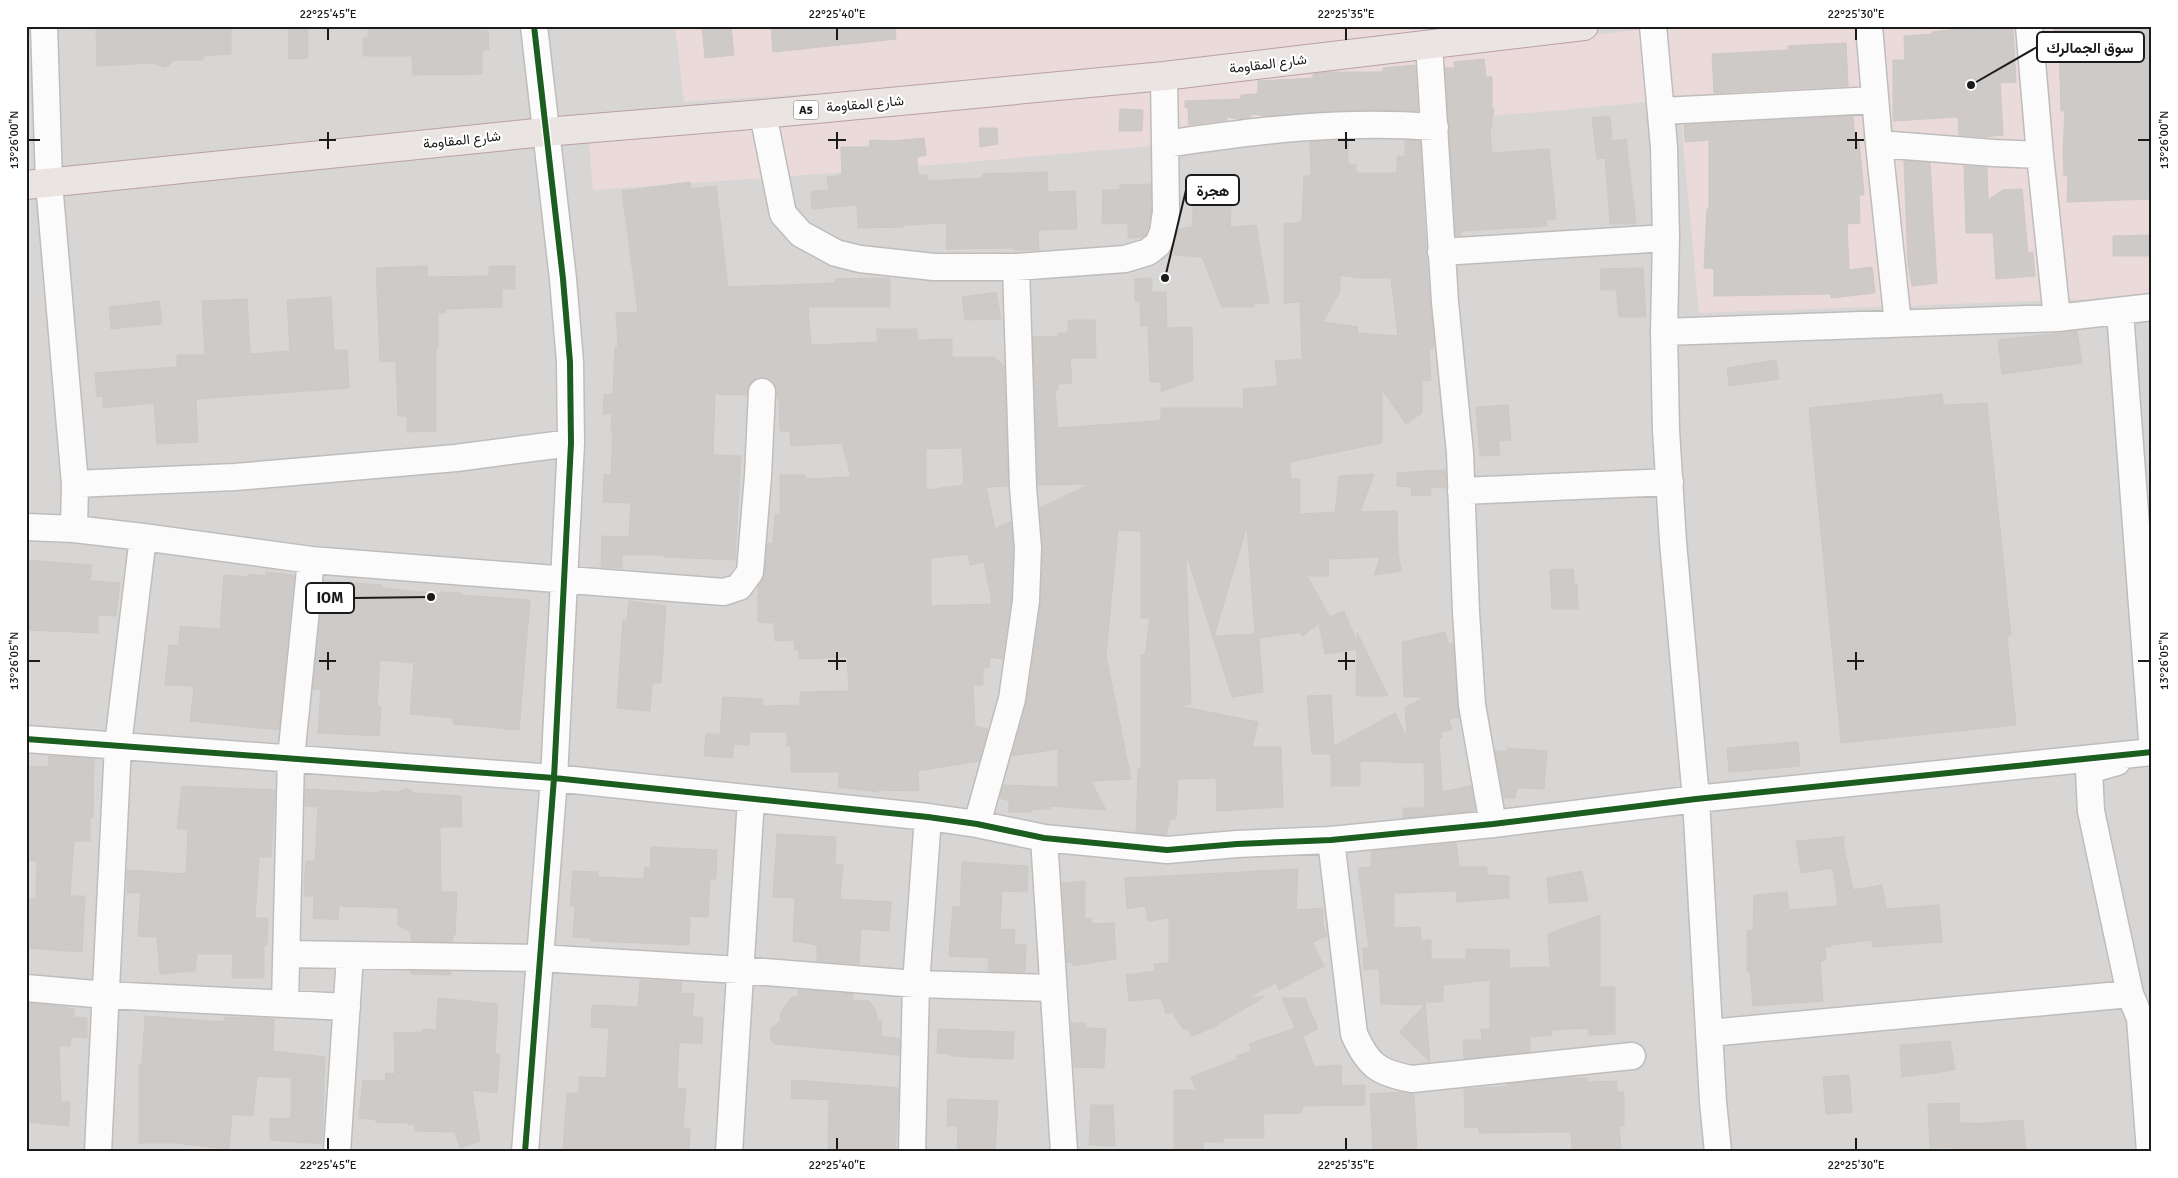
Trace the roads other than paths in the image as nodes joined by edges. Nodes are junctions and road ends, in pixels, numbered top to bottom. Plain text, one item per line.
1 (44, 26) edge
2 (534, 26) edge
3 (1584, 26) edge
4 (1654, 26) edge
5 (1869, 26) edge
6 (2029, 26) edge
7 (1463, 33) edge
8 (1429, 45) junction
9 (1164, 76) junction
10 (1876, 100) junction
11 (1662, 111) junction
12 (763, 114) junction
13 (1435, 127) junction
14 (545, 132) junction
15 (1166, 144) junction
16 (1879, 144) junction
17 (2040, 155) junction
18 (38, 184) edge
19 (1666, 238) junction
20 (1441, 252) junction
21 (1016, 266) junction
22 (2152, 307) edge
23 (2120, 312) junction
24 (2057, 318) junction
25 (1898, 324) junction
26 (1664, 332) junction
27 (762, 392) dead end
28 (571, 443) junction
29 (1670, 482) junction
30 (75, 484) junction
31 (1461, 491) junction
32 (26, 526) edge
33 (74, 529) junction
34 (143, 537) junction
35 (311, 560) junction
36 (564, 580) junction
37 (26, 739) edge
38 (2152, 739) edge
39 (118, 745) junction
40 (2152, 752) edge
41 (291, 758) junction
42 (554, 778) junction
43 (751, 798) junction
44 (1696, 799) junction
45 (928, 817) junction
46 (977, 824) junction
47 (1493, 824) junction
48 (1044, 838) junction
49 (1331, 840) junction
50 (286, 954) junction
51 (350, 956) junction
52 (539, 958) junction
53 (739, 970) junction
54 (916, 984) junction
55 (26, 988) edge
56 (1053, 988) junction
57 (2130, 994) junction
58 (106, 995) junction
59 (285, 1004) junction
60 (347, 1007) junction
61 (2146, 1018) edge
62 (1709, 1034) junction
63 (1632, 1056) dead end
64 (98, 1152) edge
65 (337, 1152) edge
66 (525, 1152) edge
67 (729, 1152) edge
68 (912, 1152) edge
69 (1064, 1152) edge
70 (1718, 1152) edge
71 (2150, 1152) edge

1 - 18 street
2 - 14 street
3 - 7 highway, شارع المقاومة / A5
4 - 11 street
5 - 10 street
6 - 17 street
7 - 8 highway, شارع المقاومة / A5
8 - 9 highway, شارع المقاومة / A5
8 - 13 street
9 - 12 highway, شارع المقاومة / A5
9 - 15 street
10 - 11 street
10 - 16 street
11 - 19 street
12 - 14 highway, شارع المقاومة / A5
12 - 21 street
13 - 15 street
13 - 20 street
14 - 18 highway, شارع المقاومة / A5
14 - 28 street
15 - 21 street
16 - 17 street
16 - 25 street
17 - 24 street
18 - 30 street
19 - 20 street
19 - 26 street
20 - 31 street
21 - 46 street
22 - 23 street
23 - 24 street
23 - 38 street
24 - 25 street
25 - 26 street
26 - 29 street
27 - 36 street
28 - 30 street
28 - 36 street
29 - 31 street
29 - 44 street
30 - 33 street
31 - 47 street
32 - 33 street
33 - 34 street
34 - 35 street
34 - 39 street
35 - 36 street
35 - 41 street
36 - 42 street
37 - 39 street
39 - 41 street
39 - 58 street
40 - 44 street
40 - 57 street
41 - 42 street
41 - 50 street
42 - 43 street
42 - 52 street
43 - 45 street
43 - 53 street
44 - 47 street
44 - 62 street
45 - 46 street
45 - 54 street
46 - 48 street
47 - 49 street
48 - 49 street
48 - 56 street
49 - 63 street
50 - 51 street
50 - 59 street
51 - 52 street
51 - 60 street
52 - 53 street
52 - 66 street
53 - 54 street
53 - 67 street
54 - 56 street
54 - 68 street
55 - 58 street
56 - 69 street
57 - 61 street
57 - 62 street
58 - 59 street
58 - 64 street
59 - 60 street
60 - 65 street
61 - 71 street
62 - 70 street

